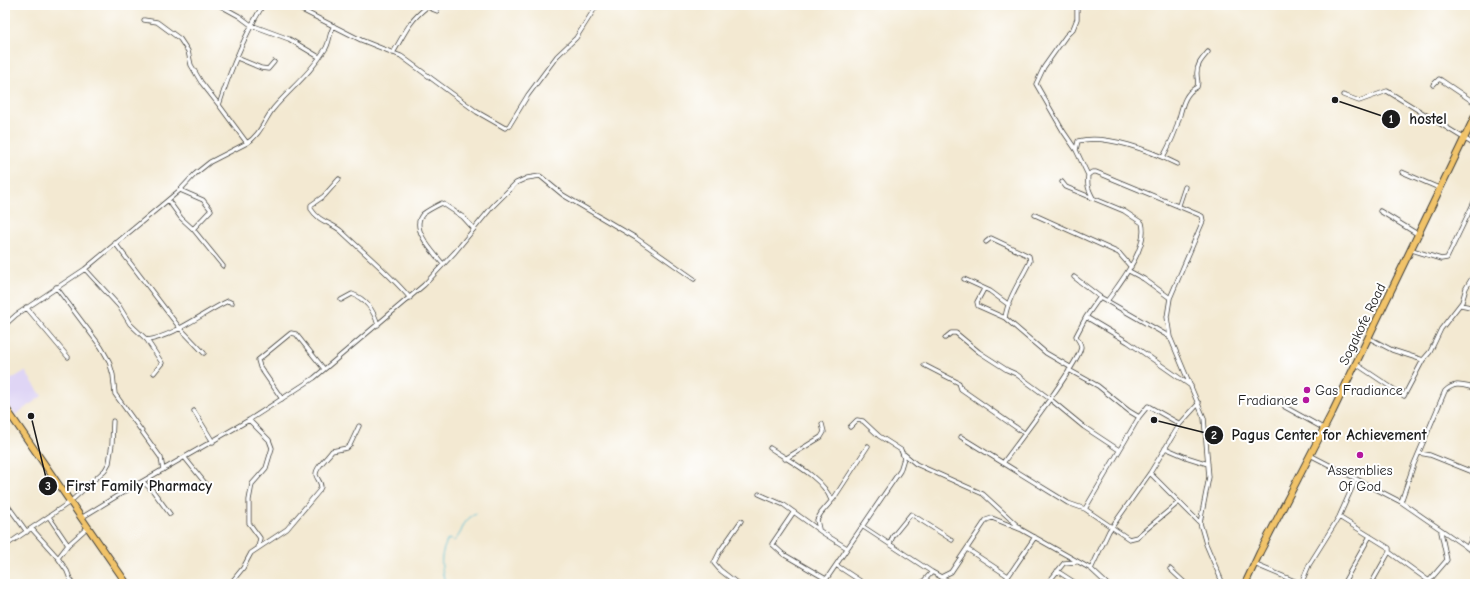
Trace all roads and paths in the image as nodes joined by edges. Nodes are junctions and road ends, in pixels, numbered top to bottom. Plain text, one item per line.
1 (219, 5) edge
2 (263, 5) edge
3 (292, 5) edge
4 (597, 5) edge
5 (1077, 5) edge
6 (437, 11) dead end
7 (144, 20) dead end
8 (251, 25) junction
9 (334, 26) junction
10 (1208, 52) dead end
11 (393, 53) junction
12 (320, 57) junction
13 (237, 58) junction
14 (274, 62) dead end
15 (1432, 85) dead end
16 (1343, 95) dead end
17 (1475, 103) edge
18 (219, 105) junction
19 (1475, 116) edge
20 (1463, 138) junction
21 (247, 143) junction
22 (1475, 145) edge
23 (1076, 150) junction
24 (1163, 157) junction
25 (1177, 164) dead end
26 (1402, 172) dead end
27 (1088, 175) junction
28 (339, 179) dead end
29 (1062, 182) dead end
30 (1185, 188) dead end
31 (1439, 188) junction
32 (180, 190) junction
33 (1093, 198) junction
34 (168, 200) junction
35 (1475, 200) edge
36 (1179, 206) junction
37 (1380, 211) dead end
38 (1035, 215) dead end
39 (473, 228) junction
40 (193, 229) junction
41 (1419, 234) junction
42 (986, 242) dead end
43 (115, 243) junction
44 (1412, 250) junction
45 (443, 264) junction
46 (223, 266) dead end
47 (85, 268) junction
48 (1130, 269) junction
49 (1475, 273) edge
50 (1074, 277) dead end
51 (1474, 278) edge
52 (694, 279) dead end
53 (964, 279) dead end
54 (56, 287) junction
55 (984, 289) junction
56 (1100, 297) junction
57 (410, 298) junction
58 (1170, 298) junction
59 (341, 300) dead end
60 (1107, 301) junction
61 (232, 303) dead end
62 (1009, 305) junction
63 (1461, 305) junction
64 (26, 307) junction
65 (1475, 308) edge
66 (1086, 317) junction
67 (1005, 318) junction
68 (5, 325) edge
69 (378, 325) junction
70 (179, 327) junction
71 (1170, 337) junction
72 (945, 338) dead end
73 (1369, 338) junction
74 (148, 340) junction
75 (204, 353) dead end
76 (68, 357) dead end
77 (1423, 360) junction
78 (1356, 364) junction
79 (924, 365) dead end
80 (324, 369) junction
81 (1070, 369) junction
82 (154, 373) dead end
83 (1192, 386) junction
84 (1475, 388) edge
85 (282, 399) junction
86 (1050, 399) junction
87 (1283, 400) dead end
88 (1199, 403) junction
89 (5, 407) edge
90 (194, 411) dead end
91 (1139, 417) junction
92 (249, 420) junction
93 (113, 421) dead end
94 (822, 424) dead end
95 (1180, 424) junction
96 (359, 426) dead end
97 (850, 427) dead end
98 (1323, 428) junction
99 (1024, 432) junction
100 (961, 437) dead end
101 (212, 442) junction
102 (868, 446) dead end
103 (770, 448) dead end
104 (1165, 448) junction
105 (1119, 450) junction
106 (1419, 453) junction
107 (904, 454) junction
108 (1309, 454) junction
109 (185, 458) junction
110 (785, 459) junction
111 (1003, 463) junction
112 (1208, 464) junction
113 (163, 470) junction
114 (1150, 473) junction
115 (1475, 473) edge
116 (1356, 479) junction
117 (143, 482) junction
118 (205, 482) dead end
119 (759, 494) dead end
120 (831, 500) junction
121 (5, 502) edge
122 (70, 502) junction
123 (1179, 502) junction
124 (1401, 502) junction
125 (1084, 509) junction
126 (794, 513) junction
127 (170, 514) dead end
128 (49, 517) junction
129 (1339, 517) junction
130 (81, 518) junction
131 (741, 521) dead end
132 (1200, 524) junction
133 (862, 526) junction
134 (88, 527) junction
135 (1112, 527) junction
136 (819, 528) junction
137 (32, 529) junction
138 (1022, 530) junction
139 (27, 532) junction
140 (1441, 532) junction
141 (1475, 533) edge
142 (1034, 536) junction
143 (1370, 536) junction
144 (952, 540) dead end
145 (890, 544) junction
146 (68, 545) junction
147 (5, 546) edge
148 (258, 548) junction
149 (847, 548) junction
150 (1467, 548) junction
151 (967, 549) junction
152 (1390, 552) junction
153 (1475, 553) edge
154 (58, 558) junction
155 (1076, 562) junction
156 (1254, 564) junction
157 (836, 565) junction
158 (1091, 568) junction
159 (1170, 568) dead end
160 (1056, 571) junction
161 (932, 572) junction
162 (1008, 576) junction
163 (941, 577) junction
164 (826, 579) junction
165 (72, 584) edge
166 (127, 584) edge
167 (230, 584) edge
168 (738, 584) edge
169 (823, 584) edge
170 (865, 584) edge
171 (921, 584) edge
172 (954, 584) edge
173 (1004, 584) edge
174 (1047, 584) edge
175 (1077, 584) edge
176 (1107, 584) edge
177 (1186, 584) edge
178 (1223, 584) edge
179 (1245, 584) edge
180 (1301, 584) edge
181 (1343, 584) edge
182 (1371, 584) edge

1 - 8 street
2 - 8 street
3 - 9 street
4 - 11 street
5 - 23 street
6 - 11 street
7 - 18 street
8 - 12 street
8 - 13 street
9 - 11 street
9 - 12 street
10 - 24 street
12 - 21 street
13 - 14 street
13 - 18 street
15 - 17 street
16 - 20 street
18 - 21 street
19 - 20 main road, Sogakofe Road
20 - 22 street
20 - 31 main road, Sogakofe Road
21 - 32 street
23 - 24 street
23 - 27 street
24 - 25 street
26 - 31 street
27 - 33 street
27 - 36 street
28 - 57 street
29 - 33 street
30 - 36 street
31 - 41 main road, Sogakofe Road
32 - 34 street
32 - 40 street
33 - 48 street
34 - 40 street
34 - 43 street
35 - 44 street
36 - 58 street
37 - 41 street
38 - 48 street
39 - 45 street
39 - 45 street
39 - 52 street
40 - 46 street
41 - 44 main road, Sogakofe Road
42 - 62 street
43 - 47 street
43 - 70 street
44 - 73 main road, Sogakofe Road
45 - 57 street
47 - 54 street
47 - 74 street
48 - 58 street
48 - 60 street
49 - 51 street
50 - 56 street
51 - 63 street
53 - 55 street
54 - 64 street
54 - 113 street
55 - 62 street
55 - 67 street
56 - 60 street
56 - 66 street
57 - 69 street
58 - 71 street
59 - 69 street
60 - 71 street
61 - 70 street
62 - 67 street
63 - 65 street
63 - 77 street
64 - 68 street
64 - 76 street
66 - 81 street
66 - 83 street
67 - 81 street
69 - 80 street
70 - 74 street
70 - 75 street
71 - 83 street
72 - 86 street
73 - 77 street
73 - 78 main road, Sogakofe Road
74 - 82 street
77 - 78 street
78 - 98 main road, Sogakofe Road
79 - 99 street
80 - 85 street
80 - 85 street
81 - 86 street
81 - 91 street
83 - 88 street
84 - 106 street
85 - 92 street
86 - 99 street
86 - 105 street
87 - 98 street
88 - 95 street
88 - 112 street
89 - 122 main road
90 - 101 street
91 - 95 street
91 - 105 street
92 - 101 street
92 - 148 street
93 - 122 street
94 - 110 street
95 - 104 street
96 - 148 street
97 - 107 street
98 - 108 main road, Sogakofe Road
99 - 111 street
100 - 111 street
101 - 109 street
102 - 120 street
103 - 110 street
104 - 112 street
104 - 114 street
105 - 125 street
106 - 115 street
106 - 124 street
107 - 133 street
107 - 138 street
108 - 116 street
108 - 156 main road, Sogakofe Road
109 - 113 street
109 - 118 street
110 - 120 street
111 - 125 street
112 - 132 street
113 - 117 street
114 - 123 street
114 - 135 street
116 - 124 street
116 - 129 street
117 - 127 street
117 - 130 street
119 - 126 street
120 - 136 street
121 - 139 street
122 - 128 street
122 - 130 main road
123 - 132 street
123 - 135 street
124 - 140 street
125 - 135 street
126 - 136 street
126 - 164 street
128 - 137 street
128 - 146 street
129 - 143 street
129 - 180 street
130 - 134 main road
131 - 168 street
132 - 178 street
133 - 145 street
133 - 149 street
134 - 146 street
134 - 166 main road
135 - 158 street
136 - 149 street
137 - 139 street
137 - 154 street
138 - 142 street
138 - 151 street
139 - 147 street
140 - 150 street
140 - 152 street
141 - 150 street
142 - 155 street
142 - 162 street
143 - 152 street
143 - 181 street
144 - 145 street
145 - 161 street
146 - 154 street
148 - 167 street
149 - 157 street
150 - 153 street
151 - 162 street
151 - 163 street
152 - 182 street
154 - 165 street
155 - 158 street
155 - 160 street
156 - 179 main road, Sogakofe Road
156 - 180 street
157 - 164 street
157 - 170 street
158 - 176 street
159 - 177 street
160 - 174 street
160 - 175 street
161 - 163 street
161 - 171 street
162 - 173 street
163 - 172 street
164 - 169 street

